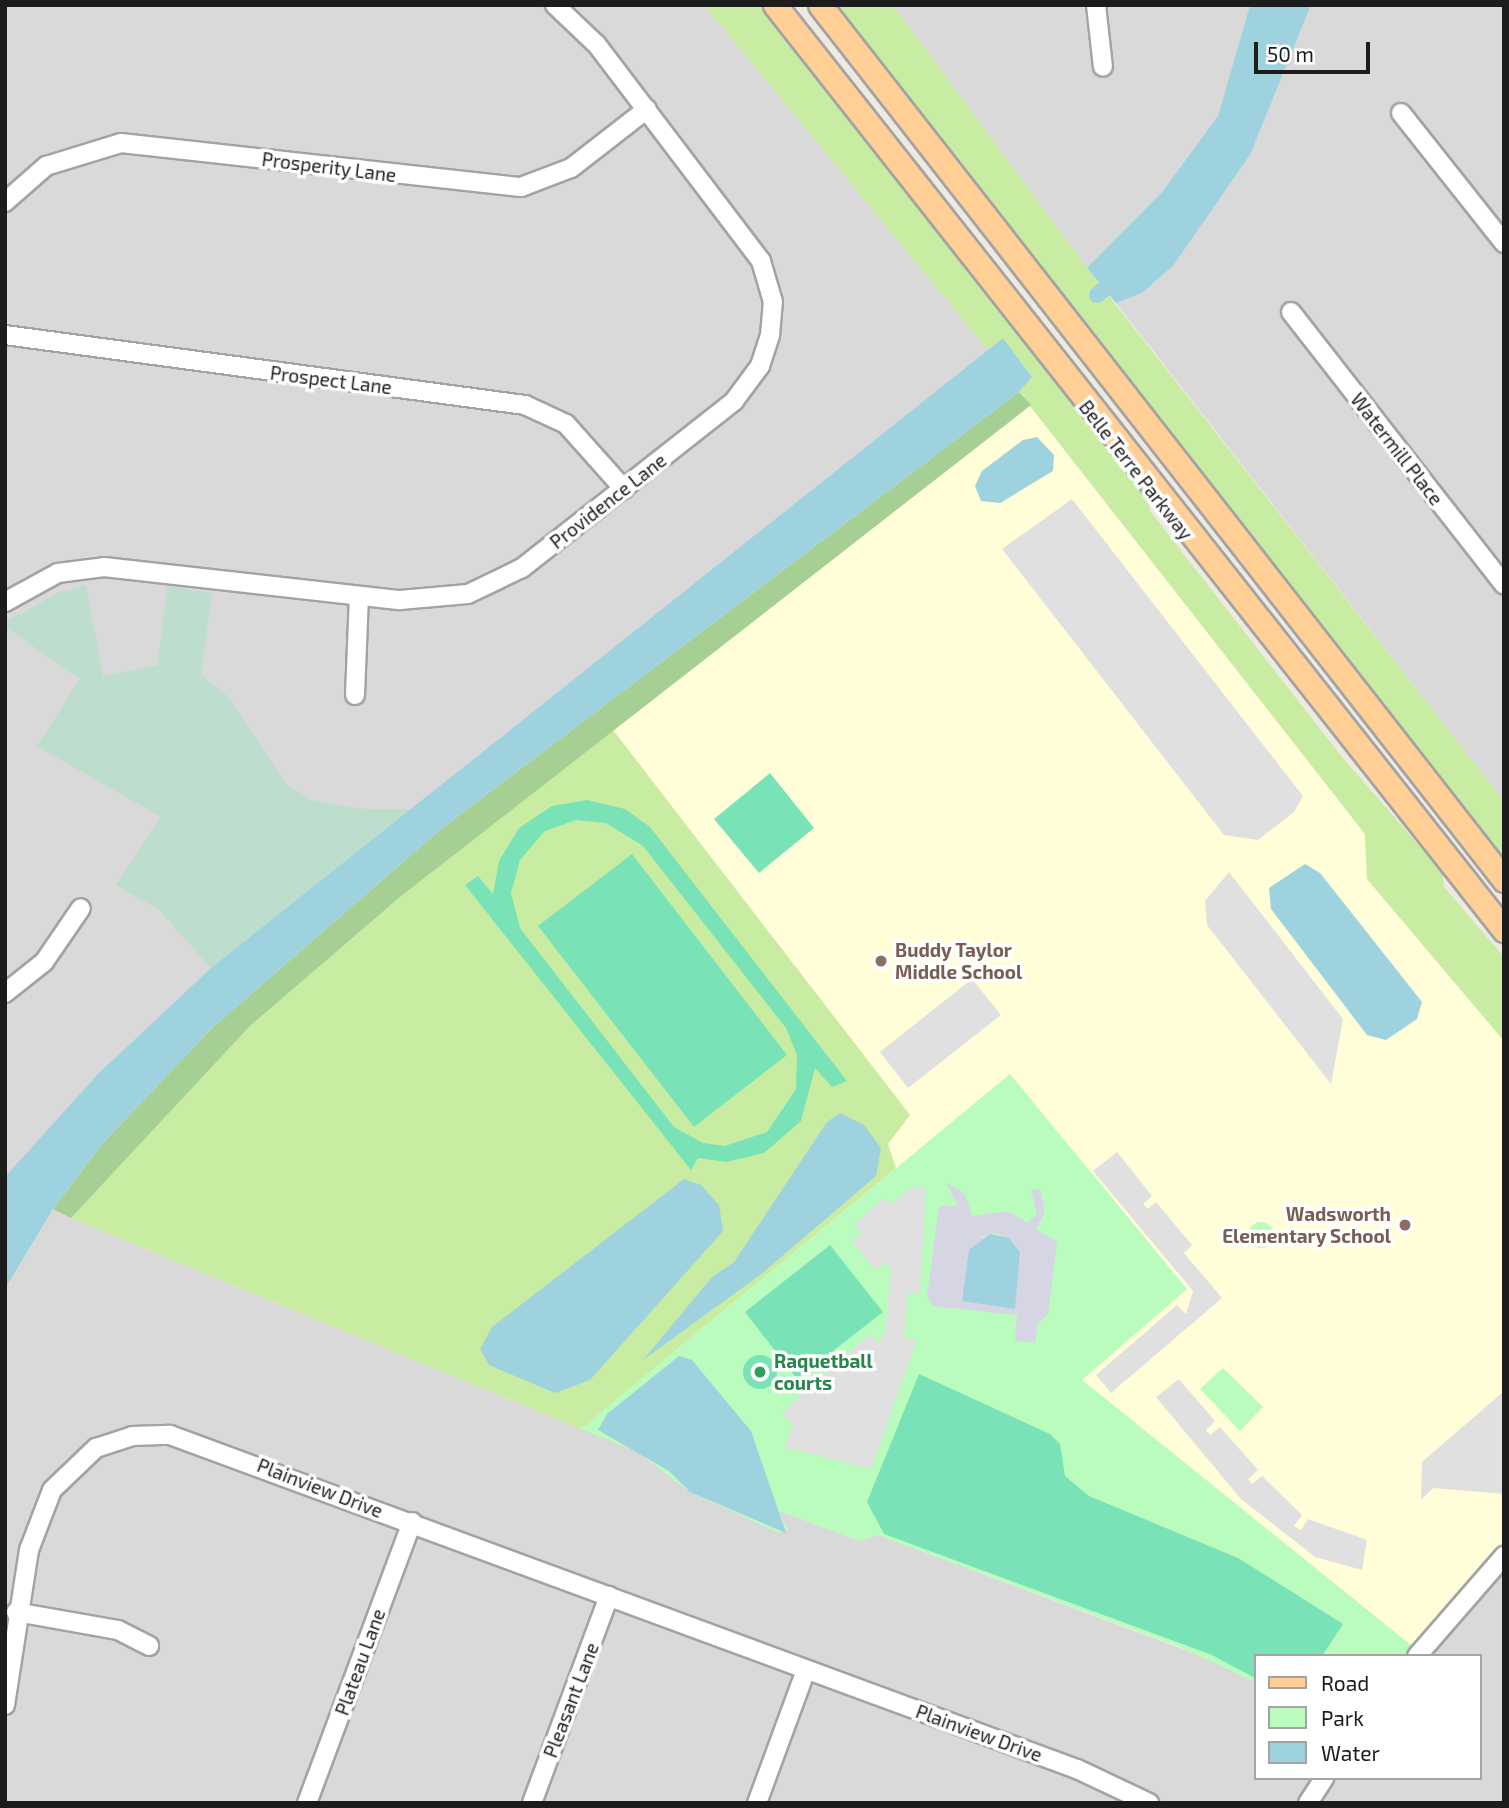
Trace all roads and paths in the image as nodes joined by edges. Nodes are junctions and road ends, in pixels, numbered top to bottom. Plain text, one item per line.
1 (555, 5) edge
2 (775, 5) edge
3 (820, 5) edge
4 (1096, 5) edge
5 (1103, 67) dead end
6 (647, 110) junction
7 (1401, 113) dead end
8 (5, 202) edge
9 (1504, 243) edge
10 (1291, 313) dead end
11 (5, 335) edge
12 (624, 489) junction
13 (1504, 585) edge
14 (359, 596) junction
15 (5, 602) edge
16 (355, 695) dead end
17 (1504, 880) edge
18 (81, 908) dead end
19 (1504, 930) edge
20 (5, 993) edge
21 (412, 1522) junction
22 (1504, 1556) edge
23 (609, 1596) junction
24 (16, 1612) junction
25 (149, 1646) dead end
26 (1418, 1654) edge
27 (806, 1670) junction
28 (5, 1705) edge
29 (1323, 1780) edge
30 (307, 1803) edge
31 (532, 1803) edge
32 (757, 1803) edge
33 (1149, 1803) edge
34 (1308, 1803) edge

1 - 6 street, Providence Lane
2 - 19 main road, Belle Terre Parkway
3 - 17 main road, Belle Terre Parkway
4 - 5 street
6 - 8 street, Prosperity Lane
6 - 12 street, Providence Lane
7 - 9 street
10 - 13 street, Watermill Place
11 - 12 street, Prospect Lane
12 - 14 street, Providence Lane
14 - 15 street, Providence Lane
14 - 16 street
18 - 20 street
21 - 23 street, Plainview Drive
21 - 24 street, Plainview Drive
21 - 30 street, Plateau Lane
22 - 26 street
23 - 27 street, Plainview Drive
23 - 31 street, Pleasant Lane
24 - 25 street
24 - 28 street, Plainview Drive
27 - 32 street
27 - 33 street, Plainview Drive
29 - 34 street

